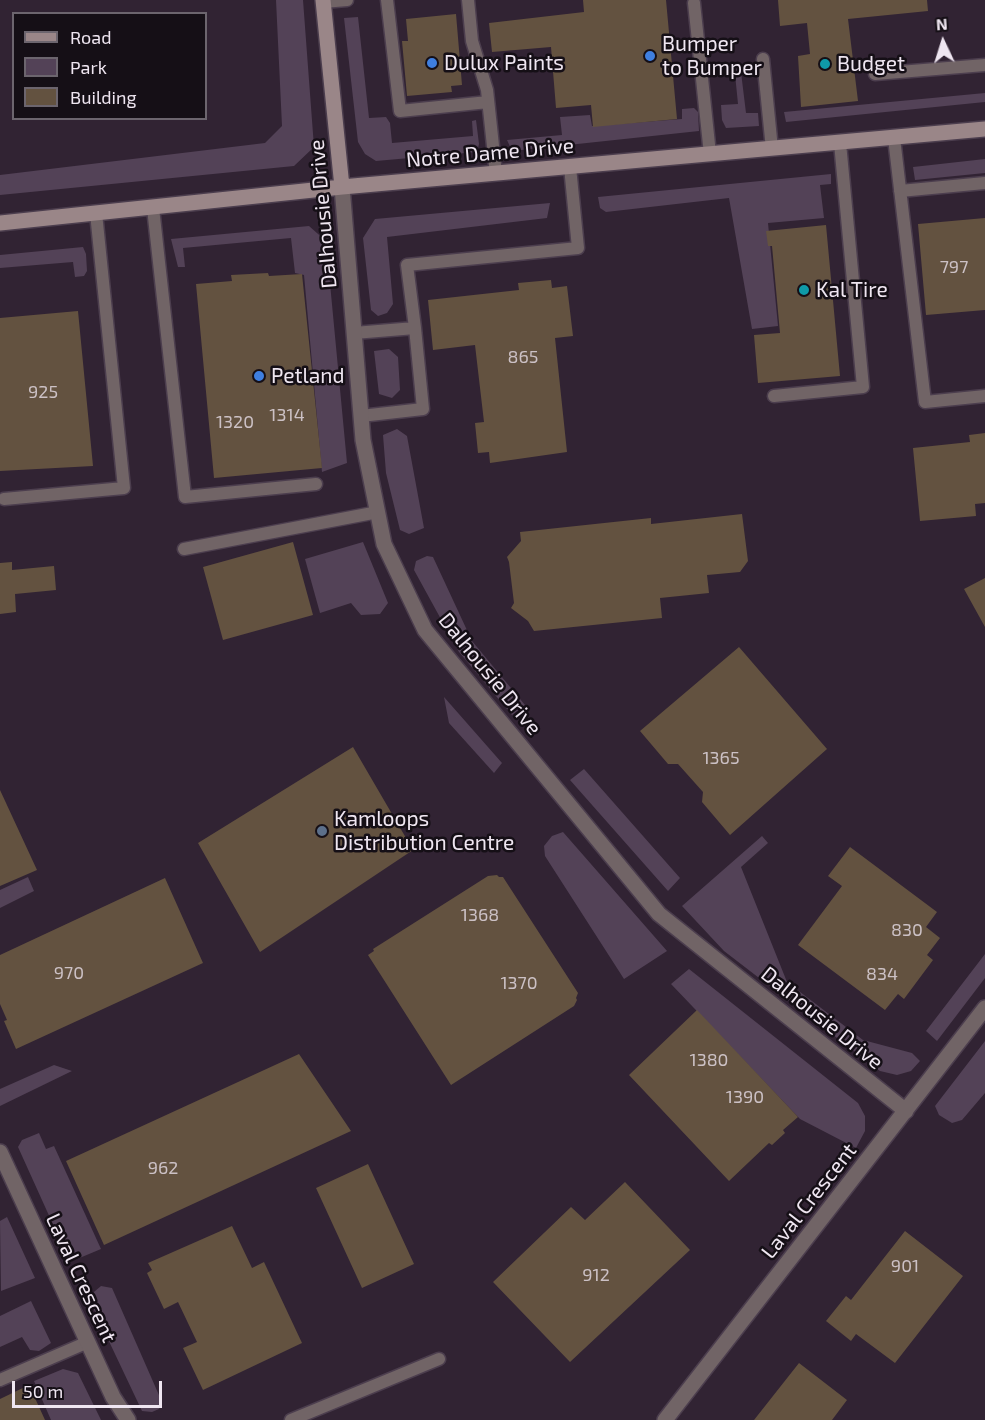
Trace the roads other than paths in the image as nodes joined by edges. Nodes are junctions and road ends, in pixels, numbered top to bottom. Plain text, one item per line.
1 (347, 0) edge
2 (387, 0) edge
3 (468, 0) edge
4 (323, 1) edge
5 (694, 3) dead end
6 (763, 59) dead end
7 (985, 65) edge
8 (875, 74) dead end
9 (488, 102) junction
10 (985, 129) edge
11 (894, 138) junction
12 (840, 143) junction
13 (772, 149) junction
14 (710, 154) junction
15 (570, 167) junction
16 (496, 174) junction
17 (985, 183) edge
18 (342, 188) junction
19 (900, 191) junction
20 (153, 208) junction
21 (96, 213) junction
22 (0, 223) edge
23 (415, 328) junction
24 (354, 333) junction
25 (774, 396) dead end
26 (985, 396) edge
27 (361, 416) junction
28 (316, 484) dead end
29 (4, 499) dead end
30 (378, 512) junction
31 (184, 549) dead end
32 (985, 1008) edge
33 (906, 1111) junction
34 (0, 1152) edge
35 (88, 1342) junction
36 (440, 1359) dead end
37 (0, 1380) edge
38 (126, 1419) edge
39 (291, 1420) edge
40 (665, 1420) edge

1 - 4 lane
2 - 9 lane
3 - 9 lane
4 - 18 street, Dalhousie Drive
5 - 14 lane
6 - 13 lane
7 - 8 lane
9 - 16 lane
10 - 11 street, Notre Dame Drive
11 - 12 street, Notre Dame Drive
11 - 19 lane
12 - 13 street, Notre Dame Drive
12 - 25 lane
13 - 14 street, Notre Dame Drive
14 - 15 street, Notre Dame Drive
15 - 16 street, Notre Dame Drive
15 - 23 lane
16 - 18 street, Notre Dame Drive
17 - 19 lane
18 - 20 street, Notre Dame Drive
18 - 24 street, Dalhousie Drive
19 - 26 lane
20 - 21 street, Notre Dame Drive
20 - 28 lane
21 - 22 street, Notre Dame Drive
21 - 29 lane
23 - 24 lane
23 - 27 lane
24 - 27 street, Dalhousie Drive
27 - 30 street, Dalhousie Drive
30 - 31 lane
30 - 33 street, Dalhousie Drive
32 - 33 street, Laval Crescent
33 - 40 street, Laval Crescent
34 - 35 street, Laval Crescent
35 - 37 lane
35 - 38 street, Laval Crescent
36 - 39 lane

